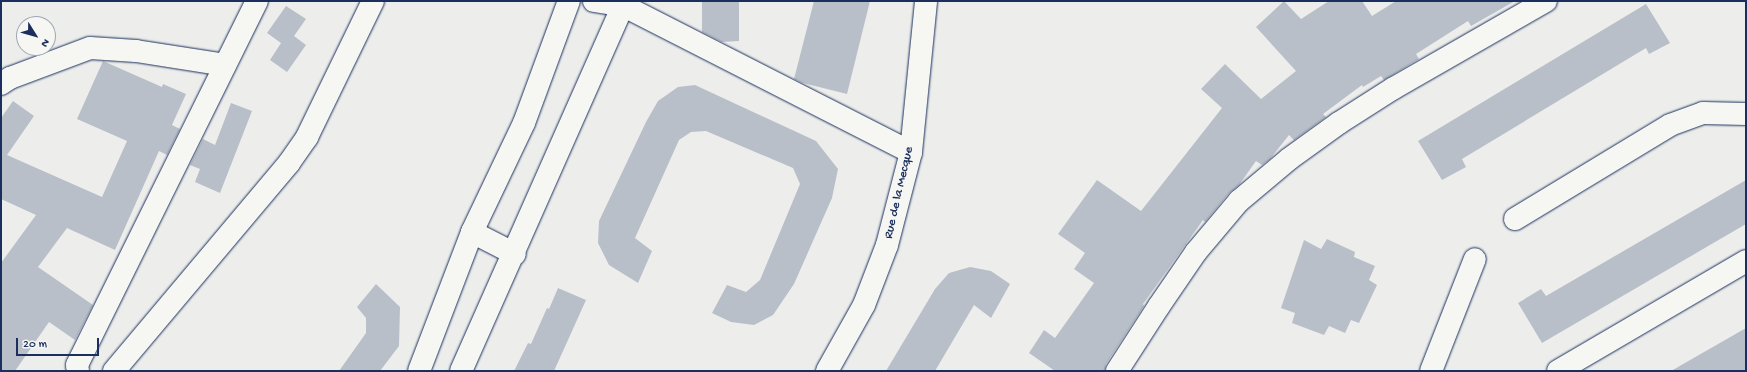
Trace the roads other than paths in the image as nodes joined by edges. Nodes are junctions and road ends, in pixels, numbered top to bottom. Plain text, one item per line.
1 (257, 1) edge
2 (373, 1) edge
3 (569, 1) edge
4 (594, 1) edge
5 (926, 1) edge
6 (1546, 1) edge
7 (625, 3) edge
8 (225, 65) junction
9 (1, 84) edge
10 (1746, 114) edge
11 (911, 152) junction
12 (1515, 219) dead end
13 (472, 232) junction
14 (515, 254) junction
15 (1475, 259) dead end
16 (1746, 261) edge
17 (78, 371) edge
18 (114, 371) edge
19 (419, 371) edge
20 (461, 371) edge
21 (827, 371) edge
22 (1117, 371) edge
23 (1431, 371) edge
24 (1558, 371) edge

1 - 8 street
2 - 18 street
3 - 13 street
4 - 7 street
5 - 11 street, Rue de la Mecque
6 - 22 street
7 - 11 street
7 - 14 street
8 - 9 street
8 - 17 street
10 - 12 street
11 - 21 street, Rue de la Mecque
13 - 14 street
13 - 19 street
14 - 20 street
15 - 23 street
16 - 24 street

